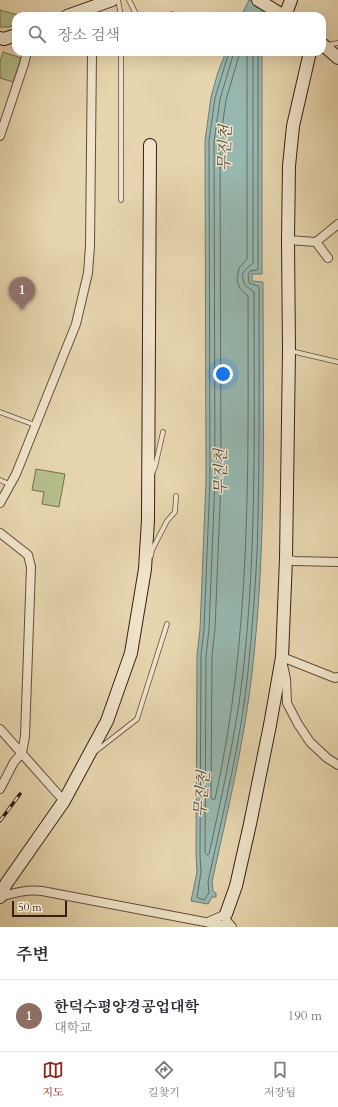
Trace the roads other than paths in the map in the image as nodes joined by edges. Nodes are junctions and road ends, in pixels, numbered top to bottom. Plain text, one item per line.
1 (111, 0) edge
2 (129, 0) edge
3 (291, 0) edge
4 (264, 3) edge
5 (89, 12) edge
6 (118, 12) edge
7 (135, 12) edge
8 (278, 12) edge
9 (286, 12) edge
10 (12, 36) edge
11 (0, 38) edge
12 (338, 43) edge
13 (326, 45) edge
14 (326, 48) edge
15 (26, 56) edge
16 (92, 56) edge
17 (121, 56) edge
18 (309, 56) edge
19 (338, 58) edge
20 (3, 118) edge
21 (0, 136) edge
22 (150, 145) dead end
23 (121, 200) dead end
24 (338, 224) edge
25 (288, 240) junction
26 (316, 242) junction
27 (328, 258) dead end
28 (289, 351) junction
29 (338, 362) edge
30 (0, 412) edge
31 (36, 425) junction
32 (163, 432) dead end
33 (0, 480) edge
34 (149, 481) junction
35 (11, 485) junction
36 (176, 496) dead end
37 (0, 503) edge
38 (0, 533) edge
39 (286, 559) junction
40 (338, 562) edge
41 (145, 569) junction
42 (167, 624) dead end
43 (282, 657) junction
44 (338, 677) edge
45 (0, 729) edge
46 (22, 753) junction
47 (89, 756) junction
48 (338, 766) edge
49 (0, 789) edge
50 (64, 801) junction
51 (0, 897) edge
52 (226, 914) junction
53 (207, 922) junction
54 (231, 927) edge

1 - 5 street
1 - 6 lane
2 - 7 lane
3 - 9 street
4 - 8 street
10 - 11 street
12 - 13 lane
14 - 19 street
15 - 20 street
16 - 31 street
17 - 23 lane
18 - 25 street
20 - 21 street
22 - 34 street
24 - 26 street
25 - 26 street
25 - 28 street
26 - 27 street
28 - 29 lane
28 - 39 street
30 - 31 lane
31 - 35 street
32 - 34 lane
33 - 35 lane
34 - 41 street
35 - 37 street
36 - 41 lane
38 - 46 street
39 - 40 street
39 - 43 street
41 - 47 street
42 - 47 lane
43 - 44 street
43 - 48 street
43 - 52 street
45 - 46 street
46 - 49 street
46 - 50 street
47 - 50 street
50 - 51 street
51 - 53 street
52 - 53 street
52 - 54 street
53 - 54 street

